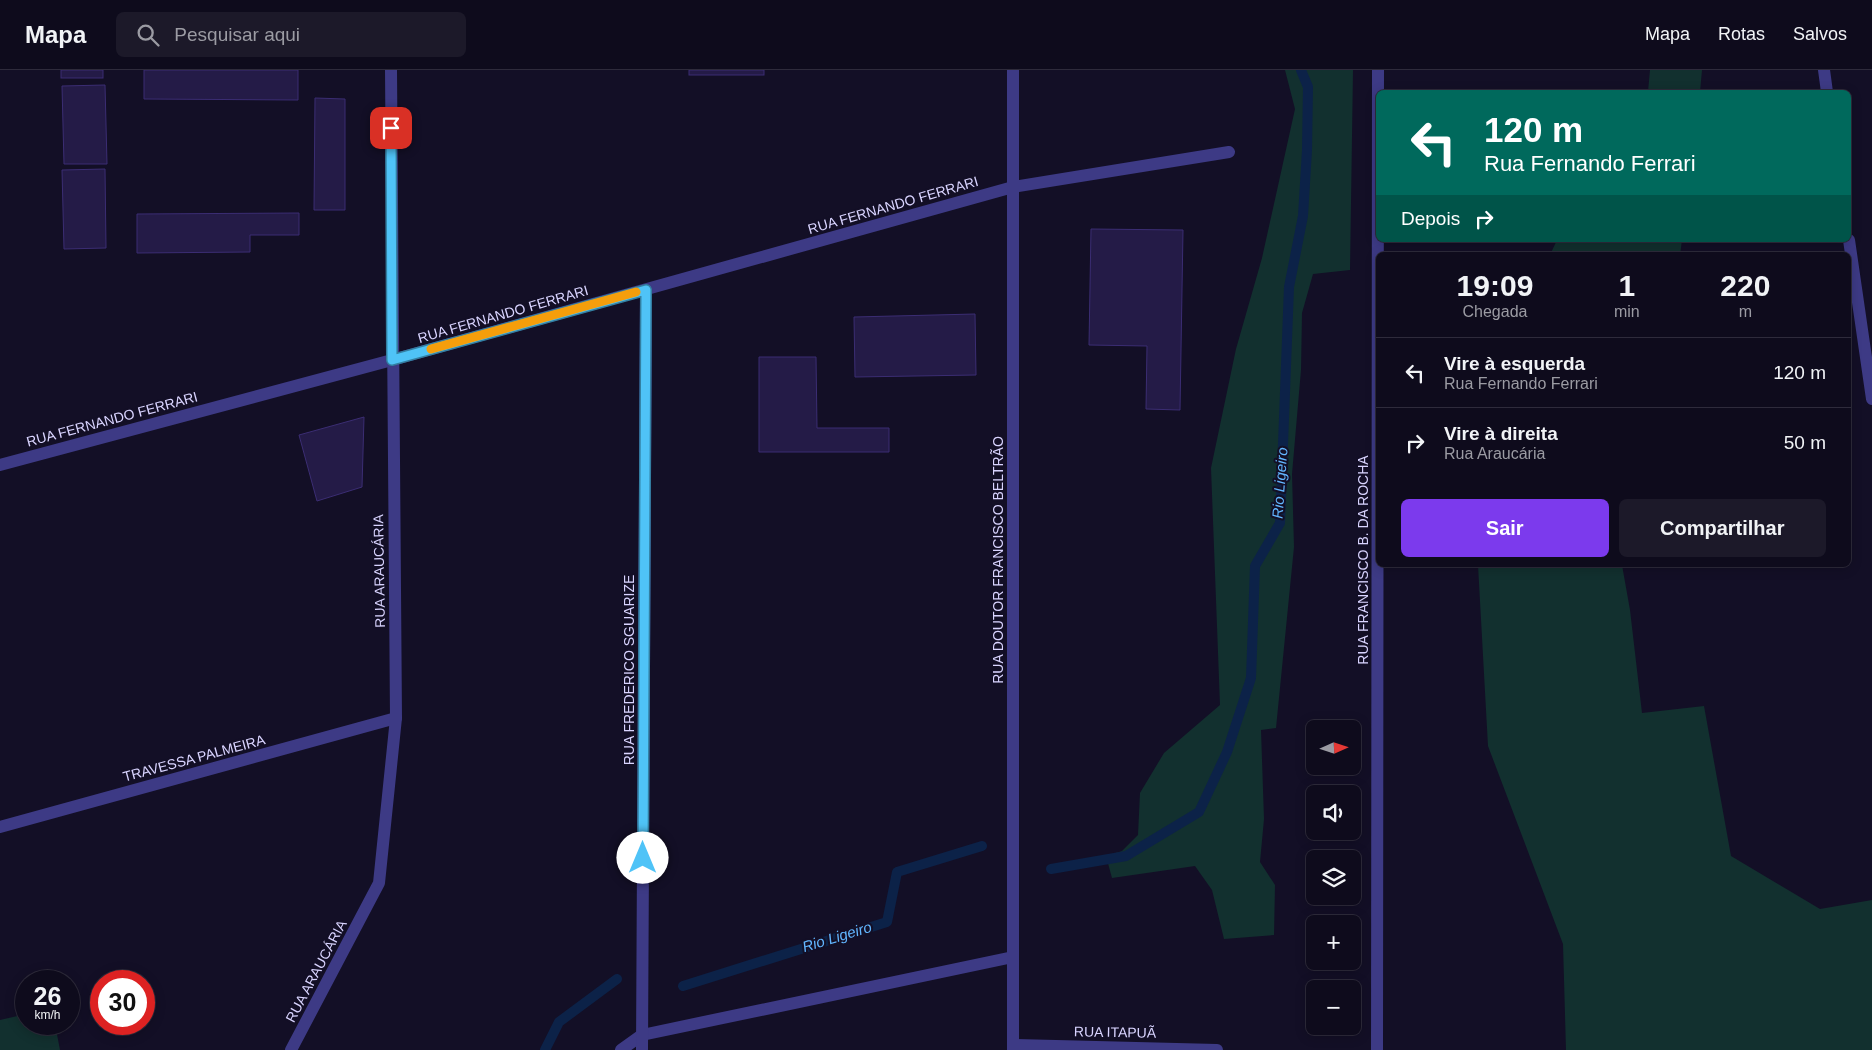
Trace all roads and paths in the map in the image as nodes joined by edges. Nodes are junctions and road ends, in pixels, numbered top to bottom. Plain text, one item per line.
1 (391, 70) edge
2 (1013, 70) edge
3 (1378, 70) edge
4 (1824, 70) edge
5 (1378, 90) edge
6 (1827, 90) edge
7 (1229, 152) dead end
8 (1013, 187) junction
9 (1851, 254) edge
10 (646, 290) junction
11 (392, 360) junction
12 (1872, 399) edge
13 (0, 465) edge
14 (1377, 567) edge
15 (396, 718) junction
16 (0, 827) edge
17 (1013, 957) junction
18 (642, 1035) junction
19 (1013, 1047) edge
20 (291, 1050) edge
21 (621, 1050) edge
22 (642, 1050) edge
23 (1217, 1050) edge
24 (1377, 1050) edge

1 - 11 street, RUA ARAUCÁRIA
2 - 8 street, RUA DOUTOR FRANCISCO BELTRÃO
3 - 5 street, RUA FRANCISCO B. DA ROCHA
4 - 6 street
7 - 8 street, RUA FERNANDO FERRARI
8 - 10 street, RUA FERNANDO FERRARI
8 - 17 street, RUA DOUTOR FRANCISCO BELTRÃO
9 - 12 street
10 - 11 street, RUA FERNANDO FERRARI
10 - 18 street, RUA FREDERICO SGUARIZE
11 - 13 street, RUA FERNANDO FERRARI
11 - 15 street, RUA ARAUCÁRIA
14 - 24 street, RUA FRANCISCO B. DA ROCHA
15 - 16 street, TRAVESSA PALMEIRA
15 - 20 street, RUA ARAUCÁRIA
17 - 18 street
17 - 19 street, RUA DOUTOR FRANCISCO BELTRÃO
18 - 21 street
18 - 22 street, RUA FREDERICO SGUARIZE
19 - 23 street, RUA ITAPUÃ

